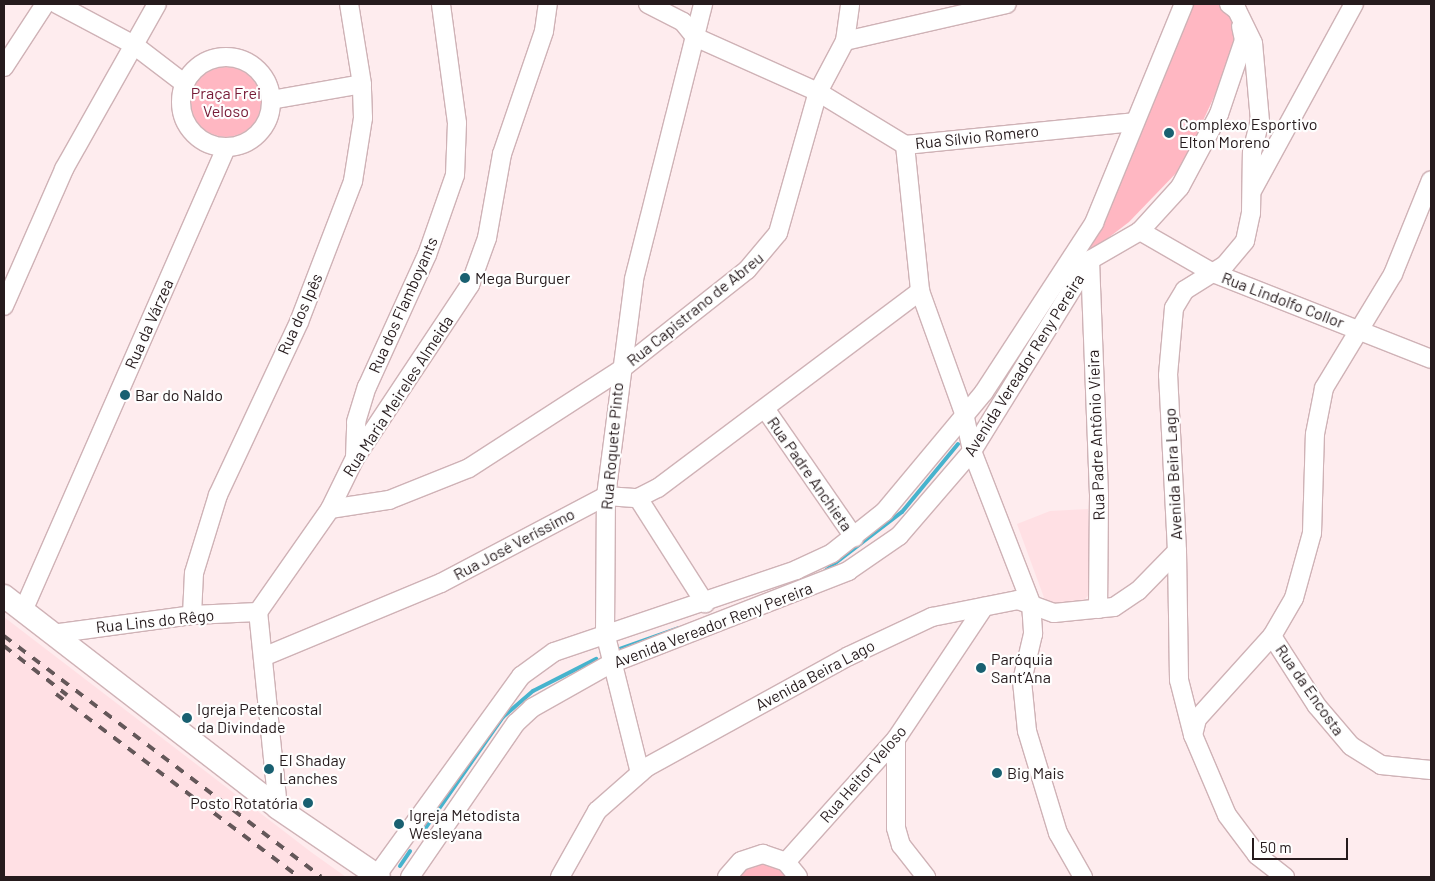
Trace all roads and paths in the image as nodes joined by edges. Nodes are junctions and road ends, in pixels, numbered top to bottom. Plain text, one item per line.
1 (45, 4) edge
2 (57, 4) edge
3 (157, 4) edge
4 (349, 4) edge
5 (441, 4) edge
6 (548, 4) edge
7 (648, 4) edge
8 (703, 4) edge
9 (850, 4) edge
10 (1007, 4) edge
11 (1184, 4) edge
12 (1354, 4) edge
13 (1233, 7) edge
14 (695, 37) junction
15 (845, 41) junction
16 (134, 45) junction
17 (4, 67) edge
18 (185, 84) junction
19 (362, 84) junction
20 (818, 92) junction
21 (271, 100) junction
22 (1134, 122) junction
23 (905, 145) junction
24 (226, 148) junction
25 (1431, 180) edge
26 (1252, 191) junction
27 (1140, 231) junction
28 (1090, 260) junction
29 (1213, 273) junction
30 (920, 291) junction
31 (4, 306) edge
32 (1360, 330) junction
33 (1431, 359) edge
34 (619, 371) junction
35 (766, 410) junction
36 (964, 413) junction
37 (972, 451) junction
38 (355, 458) junction
39 (606, 496) junction
40 (638, 498) junction
41 (330, 509) junction
42 (854, 536) junction
43 (1178, 551) junction
44 (4, 596) edge
45 (706, 603) junction
46 (1031, 603) junction
47 (984, 607) junction
48 (1098, 610) junction
49 (23, 611) junction
50 (258, 612) junction
51 (192, 615) junction
52 (605, 633) junction
53 (52, 634) junction
54 (1272, 636) junction
55 (263, 657) junction
56 (610, 664) junction
57 (1193, 735) junction
58 (896, 739) junction
59 (1431, 770) edge
60 (640, 773) junction
61 (278, 808) junction
62 (406, 831) junction
63 (428, 846) junction
64 (786, 862) junction
65 (378, 876) edge
66 (410, 877) edge
67 (560, 877) edge
68 (726, 877) edge
69 (798, 877) edge
70 (926, 877) edge
71 (1083, 877) edge
72 (1284, 877) edge

1 - 17 street
2 - 16 street
3 - 16 street
4 - 19 street, Rua dos Ipês
5 - 38 street, Rua dos Flamboyants
6 - 38 street, Rua Maria Meireles Almeida
7 - 14 street, Rua Sílvio Romero
8 - 14 street, Rua Roquete Pinto
9 - 15 street
10 - 15 street
11 - 22 street, Avenida Vereador Reny Pereira
12 - 26 street
13 - 26 street, Avenida Beira Lago
13 - 27 street, Avenida Vereador Reny Pereira
14 - 20 street, Rua Sílvio Romero
14 - 34 street, Rua Roquete Pinto
15 - 20 street, Rua Capistrano de Abreu
16 - 18 street
16 - 31 street
18 - 21 street
18 - 24 street
19 - 21 street
19 - 51 street, Rua dos Ipês
20 - 23 street, Rua Sílvio Romero
20 - 34 street, Rua Capistrano de Abreu
21 - 24 street
22 - 23 street, Rua Sílvio Romero
22 - 36 street, Avenida Vereador Reny Pereira
23 - 30 street
24 - 49 street, Rua da Várzea
25 - 32 street
26 - 29 street, Avenida Beira Lago
27 - 28 street, Avenida Vereador Reny Pereira
27 - 29 street, Rua Lindolfo Collor
28 - 37 street, Avenida Vereador Reny Pereira
28 - 48 street, Rua Padre Antônio Vieira
29 - 32 street, Rua Lindolfo Collor
29 - 43 street, Avenida Beira Lago
30 - 35 street
30 - 36 street
32 - 33 street, Rua Lindolfo Collor
32 - 54 street
34 - 39 street, Rua Roquete Pinto
34 - 41 street, Rua Capistrano de Abreu
35 - 40 street
35 - 42 street, Rua Padre Anchieta
36 - 37 street
36 - 42 street, Avenida Vereador Reny Pereira
37 - 46 street
37 - 56 street, Avenida Vereador Reny Pereira
38 - 41 street, Rua Maria Meireles Almeida
39 - 40 street
39 - 52 street, Rua Roquete Pinto
39 - 55 street, Rua José Veríssimo
40 - 45 street
41 - 50 street, Rua Maria Meireles Almeida
42 - 45 street, Avenida Vereador Reny Pereira
43 - 48 street, Avenida Beira Lago
43 - 57 street
44 - 49 main road
45 - 52 street, Avenida Vereador Reny Pereira
46 - 47 street, Avenida Beira Lago
46 - 48 street, Avenida Beira Lago
46 - 71 street
47 - 58 street, Rua Heitor Veloso
47 - 60 street, Avenida Beira Lago
49 - 53 main road
50 - 51 street, Rua Lins do Rêgo
50 - 55 street
51 - 53 street, Rua Lins do Rêgo
52 - 56 street, Rua Roquete Pinto
52 - 62 street, Avenida Vereador Reny Pereira
53 - 61 main road
54 - 57 street
54 - 59 street, Rua da Encosta
55 - 61 street
56 - 60 street, Rua Roquete Pinto
56 - 63 street, Avenida Vereador Reny Pereira
57 - 72 street
58 - 64 street, Rua Heitor Veloso
58 - 70 street
60 - 67 street, Avenida Beira Lago
61 - 65 main road
62 - 63 street
62 - 65 street, Avenida Vereador Reny Pereira
63 - 66 street, Avenida Vereador Reny Pereira
64 - 68 street
64 - 69 street

